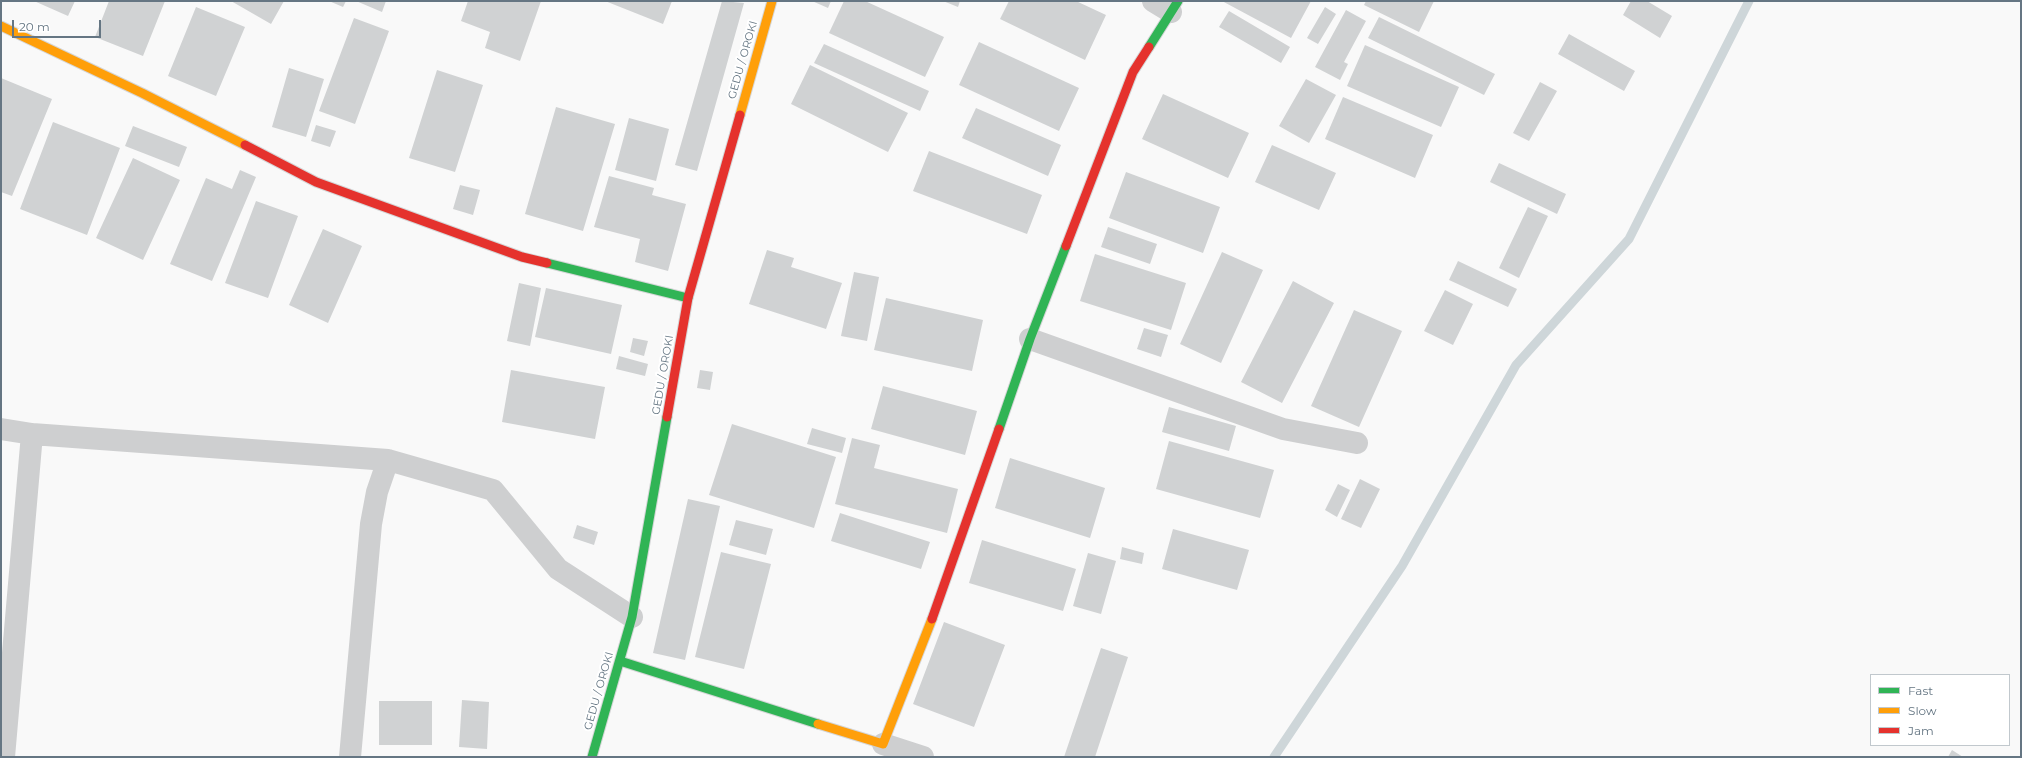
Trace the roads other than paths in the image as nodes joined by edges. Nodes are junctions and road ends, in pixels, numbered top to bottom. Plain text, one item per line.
1 (772, 1) edge
2 (1168, 5) edge
3 (1, 26) edge
4 (688, 298) junction
5 (1030, 339) junction
6 (1, 429) edge
7 (32, 434) junction
8 (1357, 443) dead end
9 (388, 460) junction
10 (632, 616) junction
11 (620, 661) junction
12 (883, 744) junction
13 (4, 757) edge
14 (350, 757) edge
15 (592, 757) edge
16 (923, 757) edge

1 - 4 street, GEDU / OROKI
2 - 5 street
3 - 4 street
4 - 10 street, GEDU / OROKI
5 - 8 street
5 - 12 street
6 - 7 street
7 - 9 street
7 - 13 street
9 - 10 street
9 - 14 street
10 - 11 street, GEDU / OROKI
11 - 12 street
11 - 15 street, GEDU / OROKI
12 - 16 street

